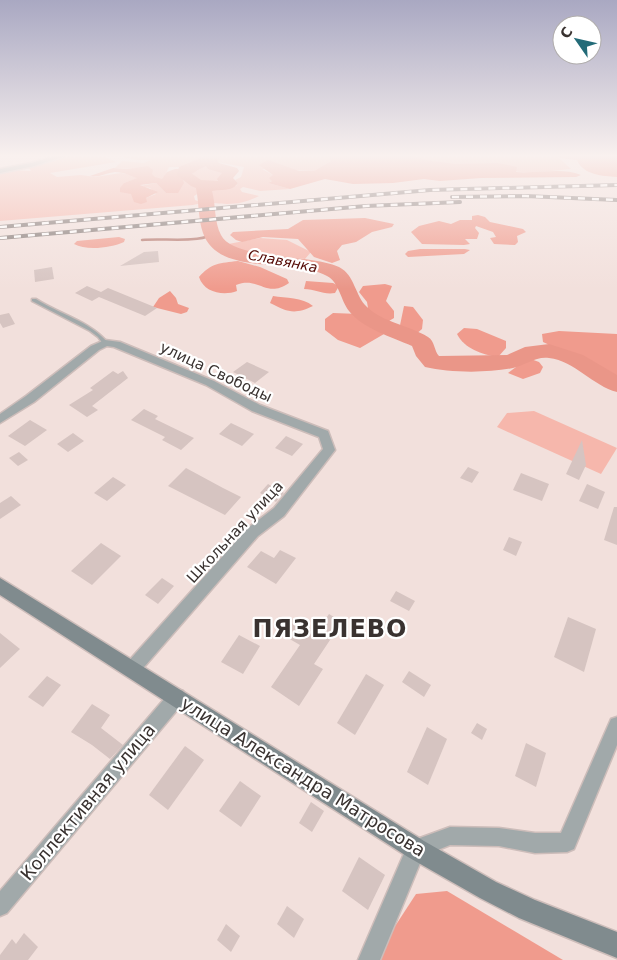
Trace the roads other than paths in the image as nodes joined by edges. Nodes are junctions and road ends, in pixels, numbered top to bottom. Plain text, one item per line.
1 (34, 300) dead end
2 (100, 346) junction
3 (0, 419) edge
4 (324, 434) joint
5 (0, 586) edge
6 (132, 669) junction
7 (177, 697) junction
8 (617, 725) edge
9 (416, 848) junction
10 (0, 906) edge
11 (617, 945) edge
12 (369, 960) edge

1 - 2 lane
2 - 3 street
2 - 4 street, улица Свободы
4 - 6 street, Школьная улица
5 - 6 main road, улица Александра Матросова
6 - 7 main road, улица Александра Матросова
7 - 9 main road, улица Александра Матросова
7 - 10 street, Коллективная улица
8 - 9 street
9 - 11 main road, улица Александра Матросова
9 - 12 street

